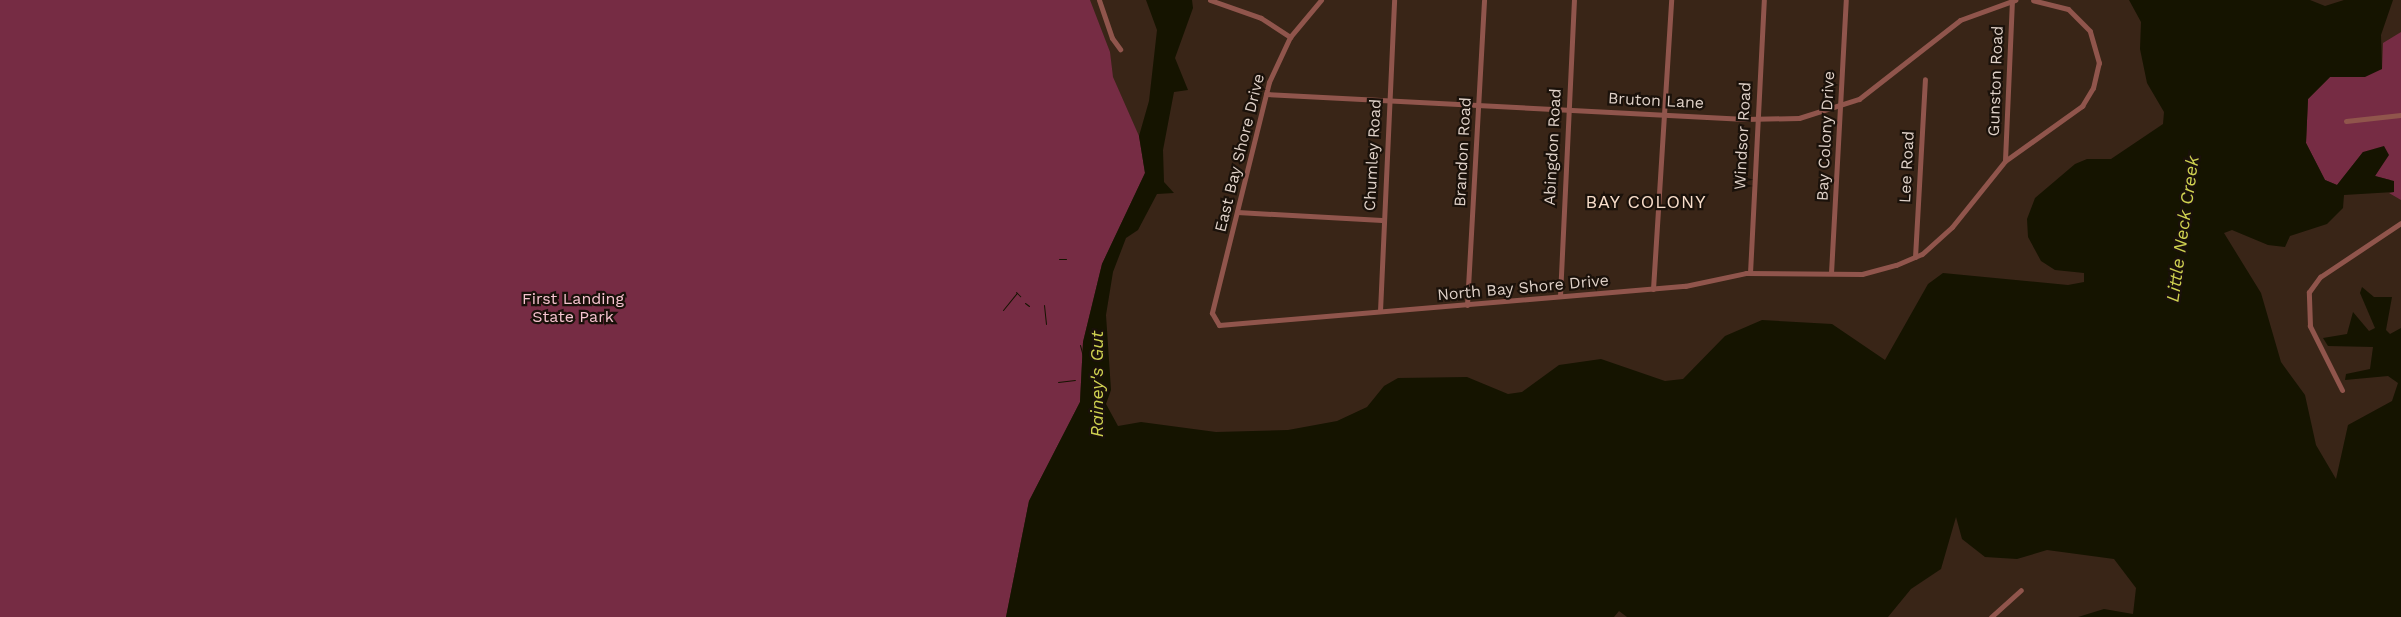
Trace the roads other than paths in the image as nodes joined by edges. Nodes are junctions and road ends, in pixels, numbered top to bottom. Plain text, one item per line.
1 (1100, 0) edge
2 (1210, 0) edge
3 (1321, 0) edge
4 (1394, 0) edge
5 (1484, 0) edge
6 (1574, 0) edge
7 (1671, 0) edge
8 (1764, 0) edge
9 (1846, 0) edge
10 (2033, 0) edge
11 (2013, 1) edge
12 (1290, 37) junction
13 (1120, 49) dead end
14 (1925, 79) dead end
15 (1266, 94) junction
16 (1389, 99) junction
17 (1478, 104) junction
18 (1841, 104) junction
19 (1568, 109) junction
20 (1664, 114) junction
21 (2401, 115) edge
22 (1756, 119) junction
23 (2346, 121) dead end
24 (2005, 161) junction
25 (1237, 212) junction
26 (1382, 220) junction
27 (2401, 223) edge
28 (1916, 257) junction
29 (1750, 272) junction
30 (1831, 273) junction
31 (1653, 289) junction
32 (1560, 296) junction
33 (1467, 305) junction
34 (1380, 311) junction
35 (1217, 324) joint
36 (2342, 390) dead end
37 (2021, 590) dead end
38 (1991, 617) edge

1 - 13 street
2 - 12 street
3 - 12 street, East Bay Shore Drive
4 - 16 street, Chumley Road
5 - 17 street, Brandon Road
6 - 19 street, Abingdon Road
7 - 20 street
8 - 22 street, Windsor Road
9 - 18 street, Bay Colony Drive
10 - 24 street
11 - 18 street, Bruton Lane
11 - 24 street, Gunston Road
12 - 15 street, East Bay Shore Drive
14 - 28 street, Lee Road
15 - 16 street, Bruton Lane
15 - 25 street, East Bay Shore Drive
16 - 17 street, Bruton Lane
16 - 26 street, Chumley Road
17 - 19 street, Bruton Lane
17 - 33 street, Brandon Road
18 - 22 street, Bruton Lane
18 - 30 street, Bay Colony Drive
19 - 20 street, Bruton Lane
19 - 32 street, Abingdon Road
20 - 22 street, Bruton Lane
20 - 31 street
21 - 23 street
22 - 29 street, Windsor Road
24 - 28 street
25 - 26 street
25 - 35 street, East Bay Shore Drive
26 - 34 street, Chumley Road
27 - 36 street
28 - 30 street, North Bay Shore Drive
29 - 30 street, North Bay Shore Drive
29 - 31 street, North Bay Shore Drive
31 - 32 street, North Bay Shore Drive
32 - 33 street, North Bay Shore Drive
33 - 34 street, North Bay Shore Drive
34 - 35 street, North Bay Shore Drive
37 - 38 street

